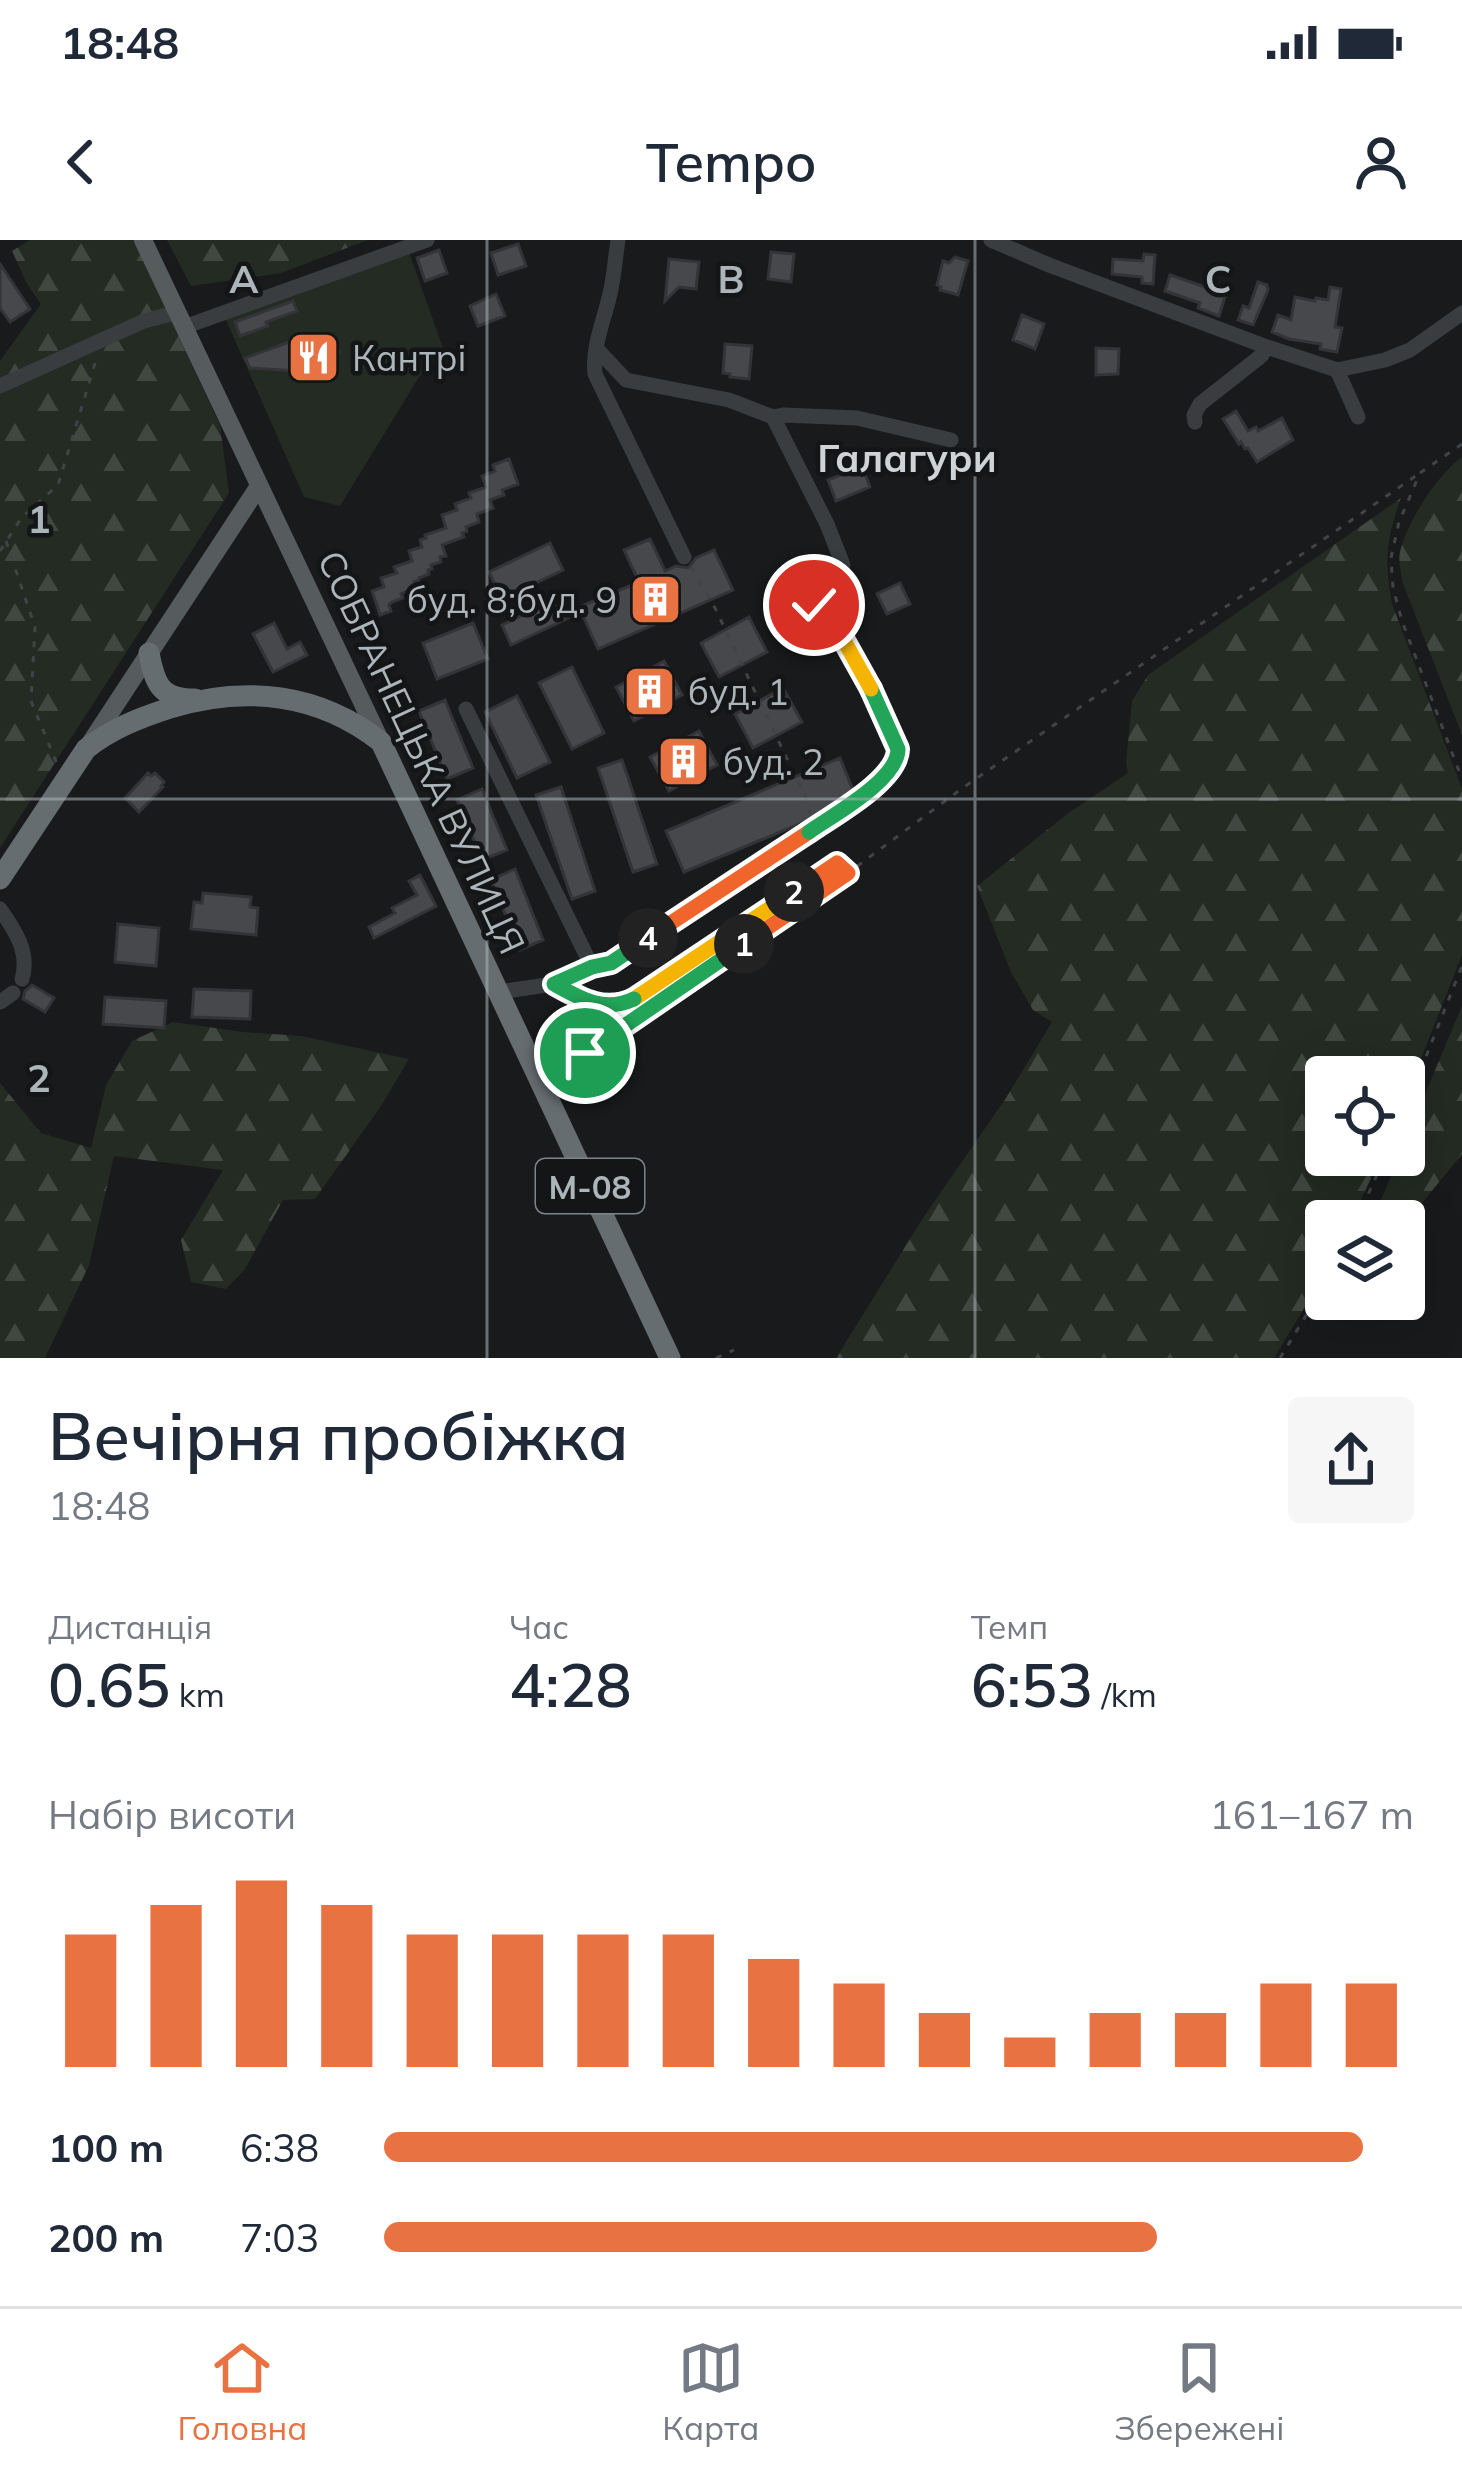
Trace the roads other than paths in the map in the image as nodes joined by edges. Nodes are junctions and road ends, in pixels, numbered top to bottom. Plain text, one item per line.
1 (143, 240) edge
2 (427, 240) edge
3 (617, 240) edge
4 (992, 240) edge
5 (1462, 313) edge
6 (181, 320) junction
7 (1268, 347) junction
8 (597, 349) junction
9 (1337, 370) junction
10 (0, 386) edge
11 (773, 417) junction
12 (1358, 417) dead end
13 (1196, 422) dead end
14 (951, 440) dead end
15 (259, 486) junction
16 (684, 557) road end
17 (843, 565) dead end
18 (149, 653) junction
19 (207, 698) junction
20 (466, 709) dead end
21 (381, 742) junction
22 (86, 749) junction
23 (0, 880) edge
24 (0, 909) edge
25 (12, 992) edge
26 (499, 992) junction
27 (670, 1358) edge

1 - 6 main road, СОБРАНЕЦЬКА ВУЛИЦЯ
2 - 6 street
3 - 8 street
4 - 7 street
5 - 9 street
6 - 10 street
6 - 15 main road, СОБРАНЕЦЬКА ВУЛИЦЯ
7 - 9 street
7 - 13 street
8 - 11 street
8 - 16 street
9 - 12 street
11 - 14 street
11 - 17 street
15 - 18 main road
15 - 21 main road, СОБРАНЕЦЬКА ВУЛИЦЯ
18 - 19 highway
18 - 22 main road
19 - 21 highway
19 - 22 highway
20 - 26 street
21 - 26 highway, СОБРАНЕЦЬКА ВУЛИЦЯ / М-08
22 - 23 highway
24 - 25 street
26 - 27 highway, СОБРАНЕЦЬКА ВУЛИЦЯ / М-08

